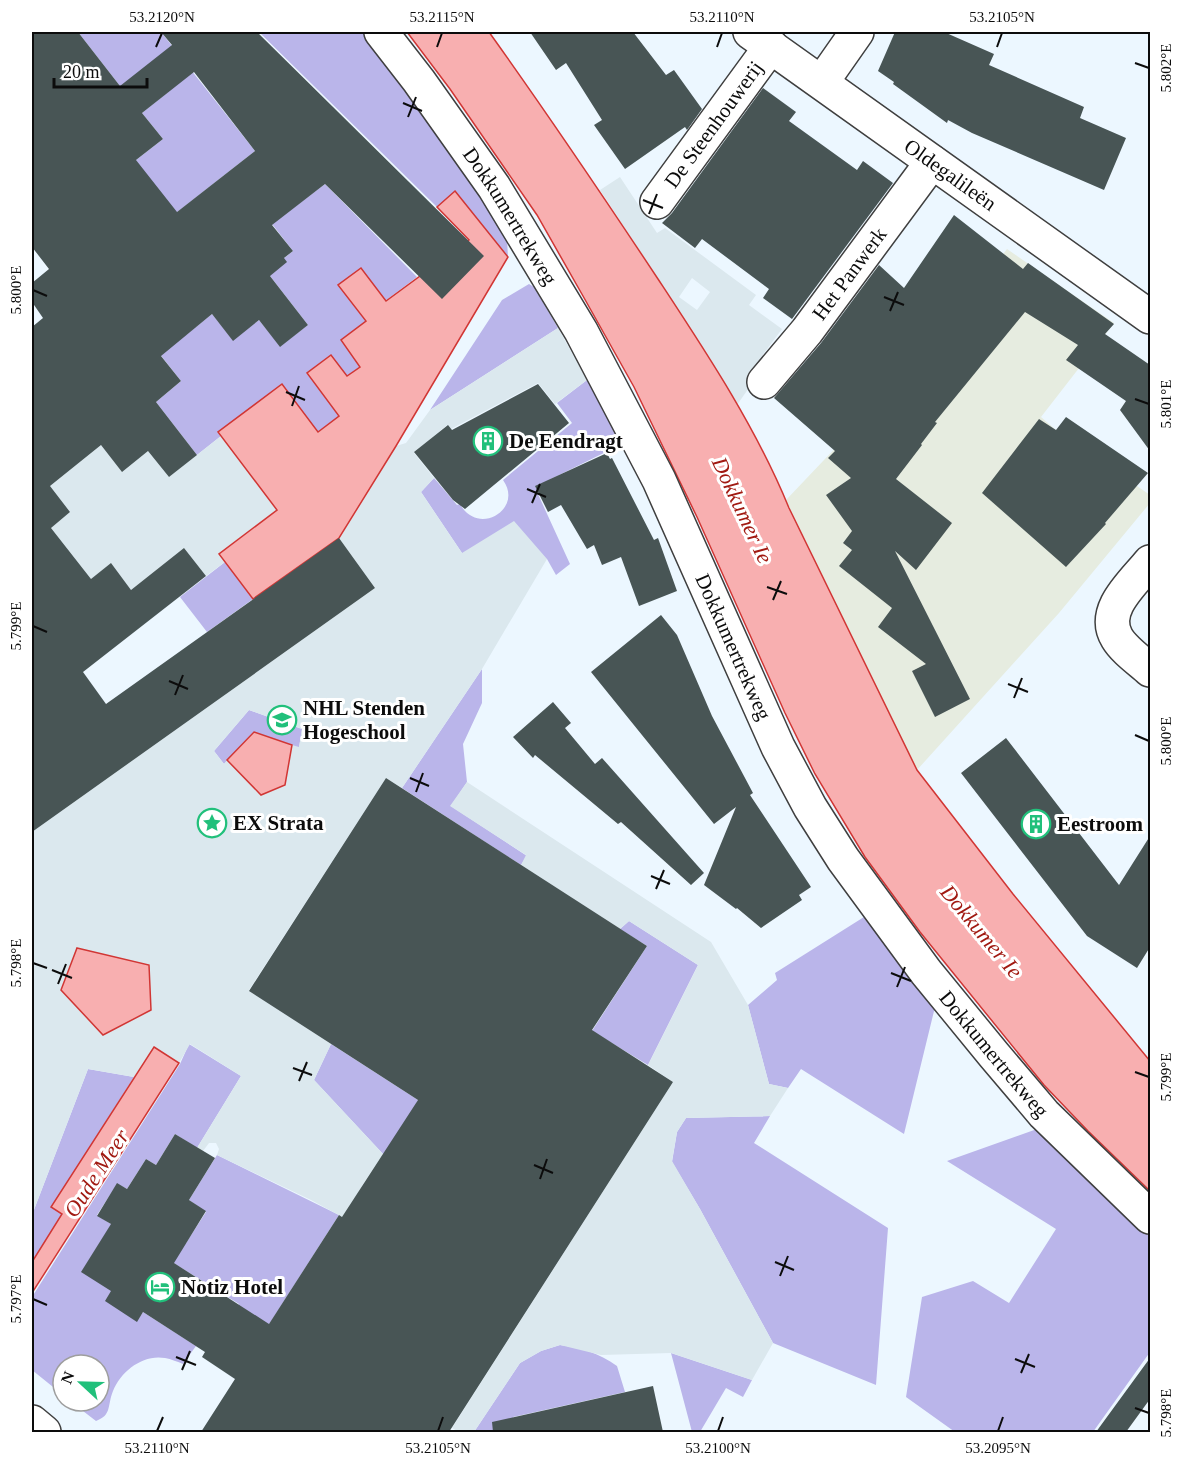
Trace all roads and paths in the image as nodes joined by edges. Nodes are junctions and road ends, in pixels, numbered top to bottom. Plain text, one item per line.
1 (381, 32) edge
2 (857, 32) edge
3 (761, 39) edge
4 (822, 82) junction
5 (932, 162) junction
6 (657, 202) dead end
7 (1150, 317) edge
8 (764, 382) dead end
9 (1150, 562) edge
10 (1150, 670) edge
11 (1150, 1217) edge
12 (32, 1422) edge
13 (44, 1432) edge

1 - 11 street, Dokkumertrekweg
2 - 4 street
3 - 4 street, Oldegalileën
3 - 6 street, De Steenhouwerij
4 - 5 street, Oldegalileën
5 - 7 street, Oldegalileën
5 - 8 street, Het Panwerk
9 - 10 street
12 - 13 street

